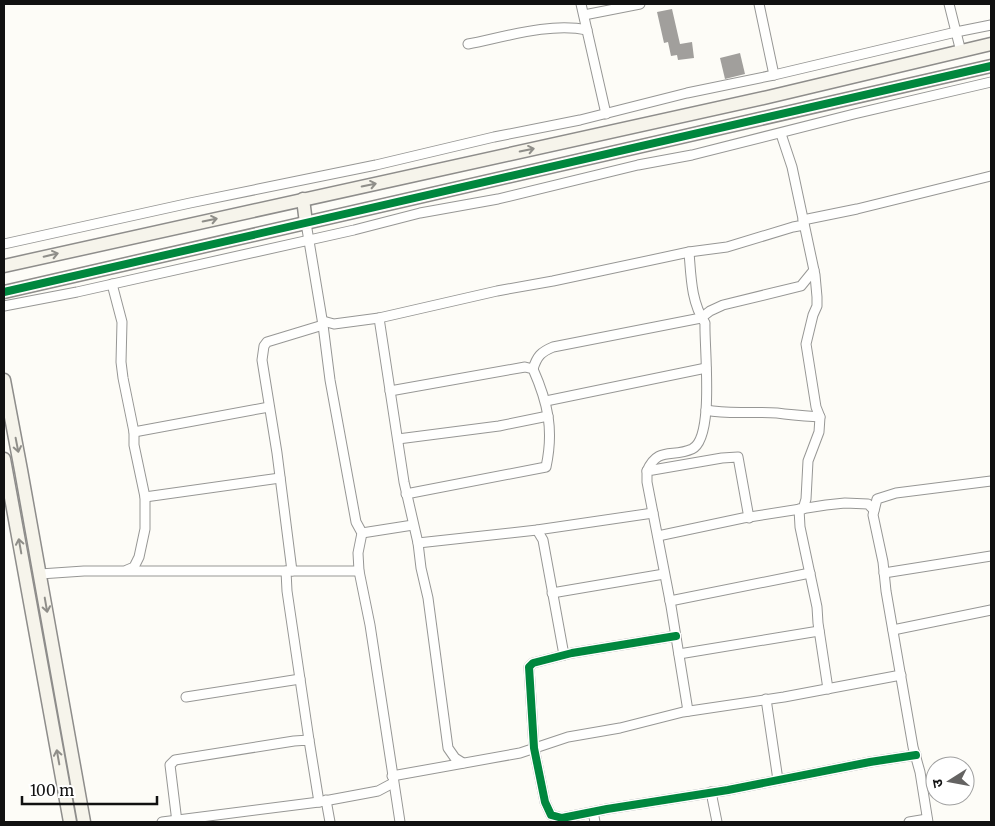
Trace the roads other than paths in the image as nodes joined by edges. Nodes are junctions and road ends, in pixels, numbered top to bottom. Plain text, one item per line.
1 (581, 4) edge
2 (640, 4) edge
3 (759, 4) edge
4 (949, 4) edge
5 (584, 15) junction
6 (991, 25) edge
7 (587, 30) junction
8 (956, 32) junction
9 (468, 44) dead end
10 (991, 44) edge
11 (961, 52) junction
12 (991, 66) edge
13 (774, 76) junction
14 (991, 82) edge
15 (606, 114) junction
16 (781, 134) junction
17 (991, 176) edge
18 (303, 199) junction
19 (306, 223) junction
20 (803, 223) junction
21 (309, 240) junction
22 (4, 244) edge
23 (688, 252) junction
24 (4, 266) edge
25 (814, 270) junction
26 (112, 284) junction
27 (4, 292) edge
28 (4, 306) edge
29 (379, 318) junction
30 (701, 318) junction
31 (323, 323) junction
32 (706, 368) junction
33 (533, 369) junction
34 (4, 380) edge
35 (390, 391) junction
36 (546, 402) junction
37 (269, 407) junction
38 (706, 410) junction
39 (548, 416) junction
40 (820, 417) junction
41 (134, 432) junction
42 (398, 439) junction
43 (4, 459) edge
44 (647, 471) junction
45 (280, 478) junction
46 (991, 481) edge
47 (6, 483) edge
48 (406, 494) junction
49 (145, 497) junction
50 (801, 509) junction
51 (874, 510) junction
52 (653, 513) junction
53 (749, 518) junction
54 (412, 525) junction
55 (537, 530) junction
56 (362, 533) junction
57 (658, 536) junction
58 (418, 542) junction
59 (991, 556) edge
60 (124, 571) junction
61 (289, 571) junction
62 (358, 571) junction
63 (810, 573) junction
64 (884, 573) junction
65 (25, 574) junction
66 (40, 574) junction
67 (664, 574) junction
68 (552, 593) junction
69 (670, 600) junction
70 (991, 610) edge
71 (893, 630) junction
72 (819, 631) junction
73 (676, 636) junction
74 (679, 654) junction
75 (564, 655) junction
76 (901, 675) junction
77 (300, 679) junction
78 (828, 688) junction
79 (186, 697) dead end
80 (766, 699) junction
81 (688, 711) junction
82 (309, 740) junction
83 (534, 748) junction
84 (916, 755) junction
85 (463, 764) junction
86 (393, 779) junction
87 (778, 780) junction
88 (711, 792) junction
89 (323, 801) junction
90 (593, 812) junction
91 (555, 816) junction
92 (177, 821) edge
93 (928, 821) edge
94 (70, 822) edge
95 (84, 822) edge
96 (162, 822) edge
97 (330, 822) edge
98 (400, 822) edge
99 (545, 822) edge
100 (595, 822) edge
101 (717, 822) edge
102 (909, 822) edge

1 - 5 street
2 - 5 street
3 - 13 street
4 - 8 street
5 - 7 street
6 - 8 street
7 - 9 street
7 - 15 street
8 - 11 street
8 - 13 street
10 - 11 street
18 -> 11 street
12 - 19 street
13 - 15 street
14 - 16 street
15 - 22 street
16 - 20 street
16 - 21 street
17 - 20 street
18 - 19 street
24 -> 18 street
19 - 21 street
19 - 27 street
20 - 23 street
20 - 25 street
21 - 26 street
21 - 31 street
23 - 29 street
23 - 30 street
25 - 30 street
25 - 40 street
26 - 28 street
26 - 41 street
29 - 31 street
29 - 35 street
30 - 32 street
30 - 33 street
31 - 37 street
31 - 56 street
32 - 36 street
32 - 38 street
33 - 35 street
33 - 36 street
34 -> 66 street
35 - 42 street
36 - 39 street
37 - 41 street
37 - 45 street
38 - 40 street
38 - 44 street
39 - 42 street
39 - 48 street
40 - 50 street
41 - 49 street
42 - 48 street
43 - 47 street
44 - 52 street
44 - 53 street
45 - 49 street
45 - 61 street
46 - 51 street
65 -> 47 street
48 - 54 street
49 - 60 street
50 - 51 street
50 - 53 street
50 - 63 street
51 - 64 street
52 - 55 street
52 - 57 street
53 - 57 street
54 - 56 street
54 - 58 street
55 - 58 street
55 - 68 street
56 - 62 street
57 - 67 street
58 - 85 street
59 - 64 street
60 - 61 street
60 - 66 street
61 - 62 street
61 - 77 street
62 - 86 street
63 - 69 street
63 - 72 street
64 - 71 street
65 - 66 street
94 -> 65 street
66 -> 95 street
67 - 68 street
67 - 69 street
68 - 75 street
69 - 73 street
70 - 71 street
71 - 76 street
72 - 74 street
72 - 78 street
73 - 74 street
73 - 75 street
74 - 81 street
75 - 83 street
76 - 78 street
76 - 84 street
77 - 79 street
77 - 82 street
78 - 80 street
80 - 81 street
80 - 87 street
81 - 83 street
82 - 89 street
82 - 92 street
83 - 85 street
83 - 91 street
84 - 87 street
84 - 93 street
85 - 86 street
86 - 89 street
86 - 98 street
87 - 88 street
88 - 90 street
88 - 101 street
89 - 92 street
89 - 97 street
90 - 91 street
90 - 100 street
91 - 99 street
92 - 96 street
93 - 102 street

